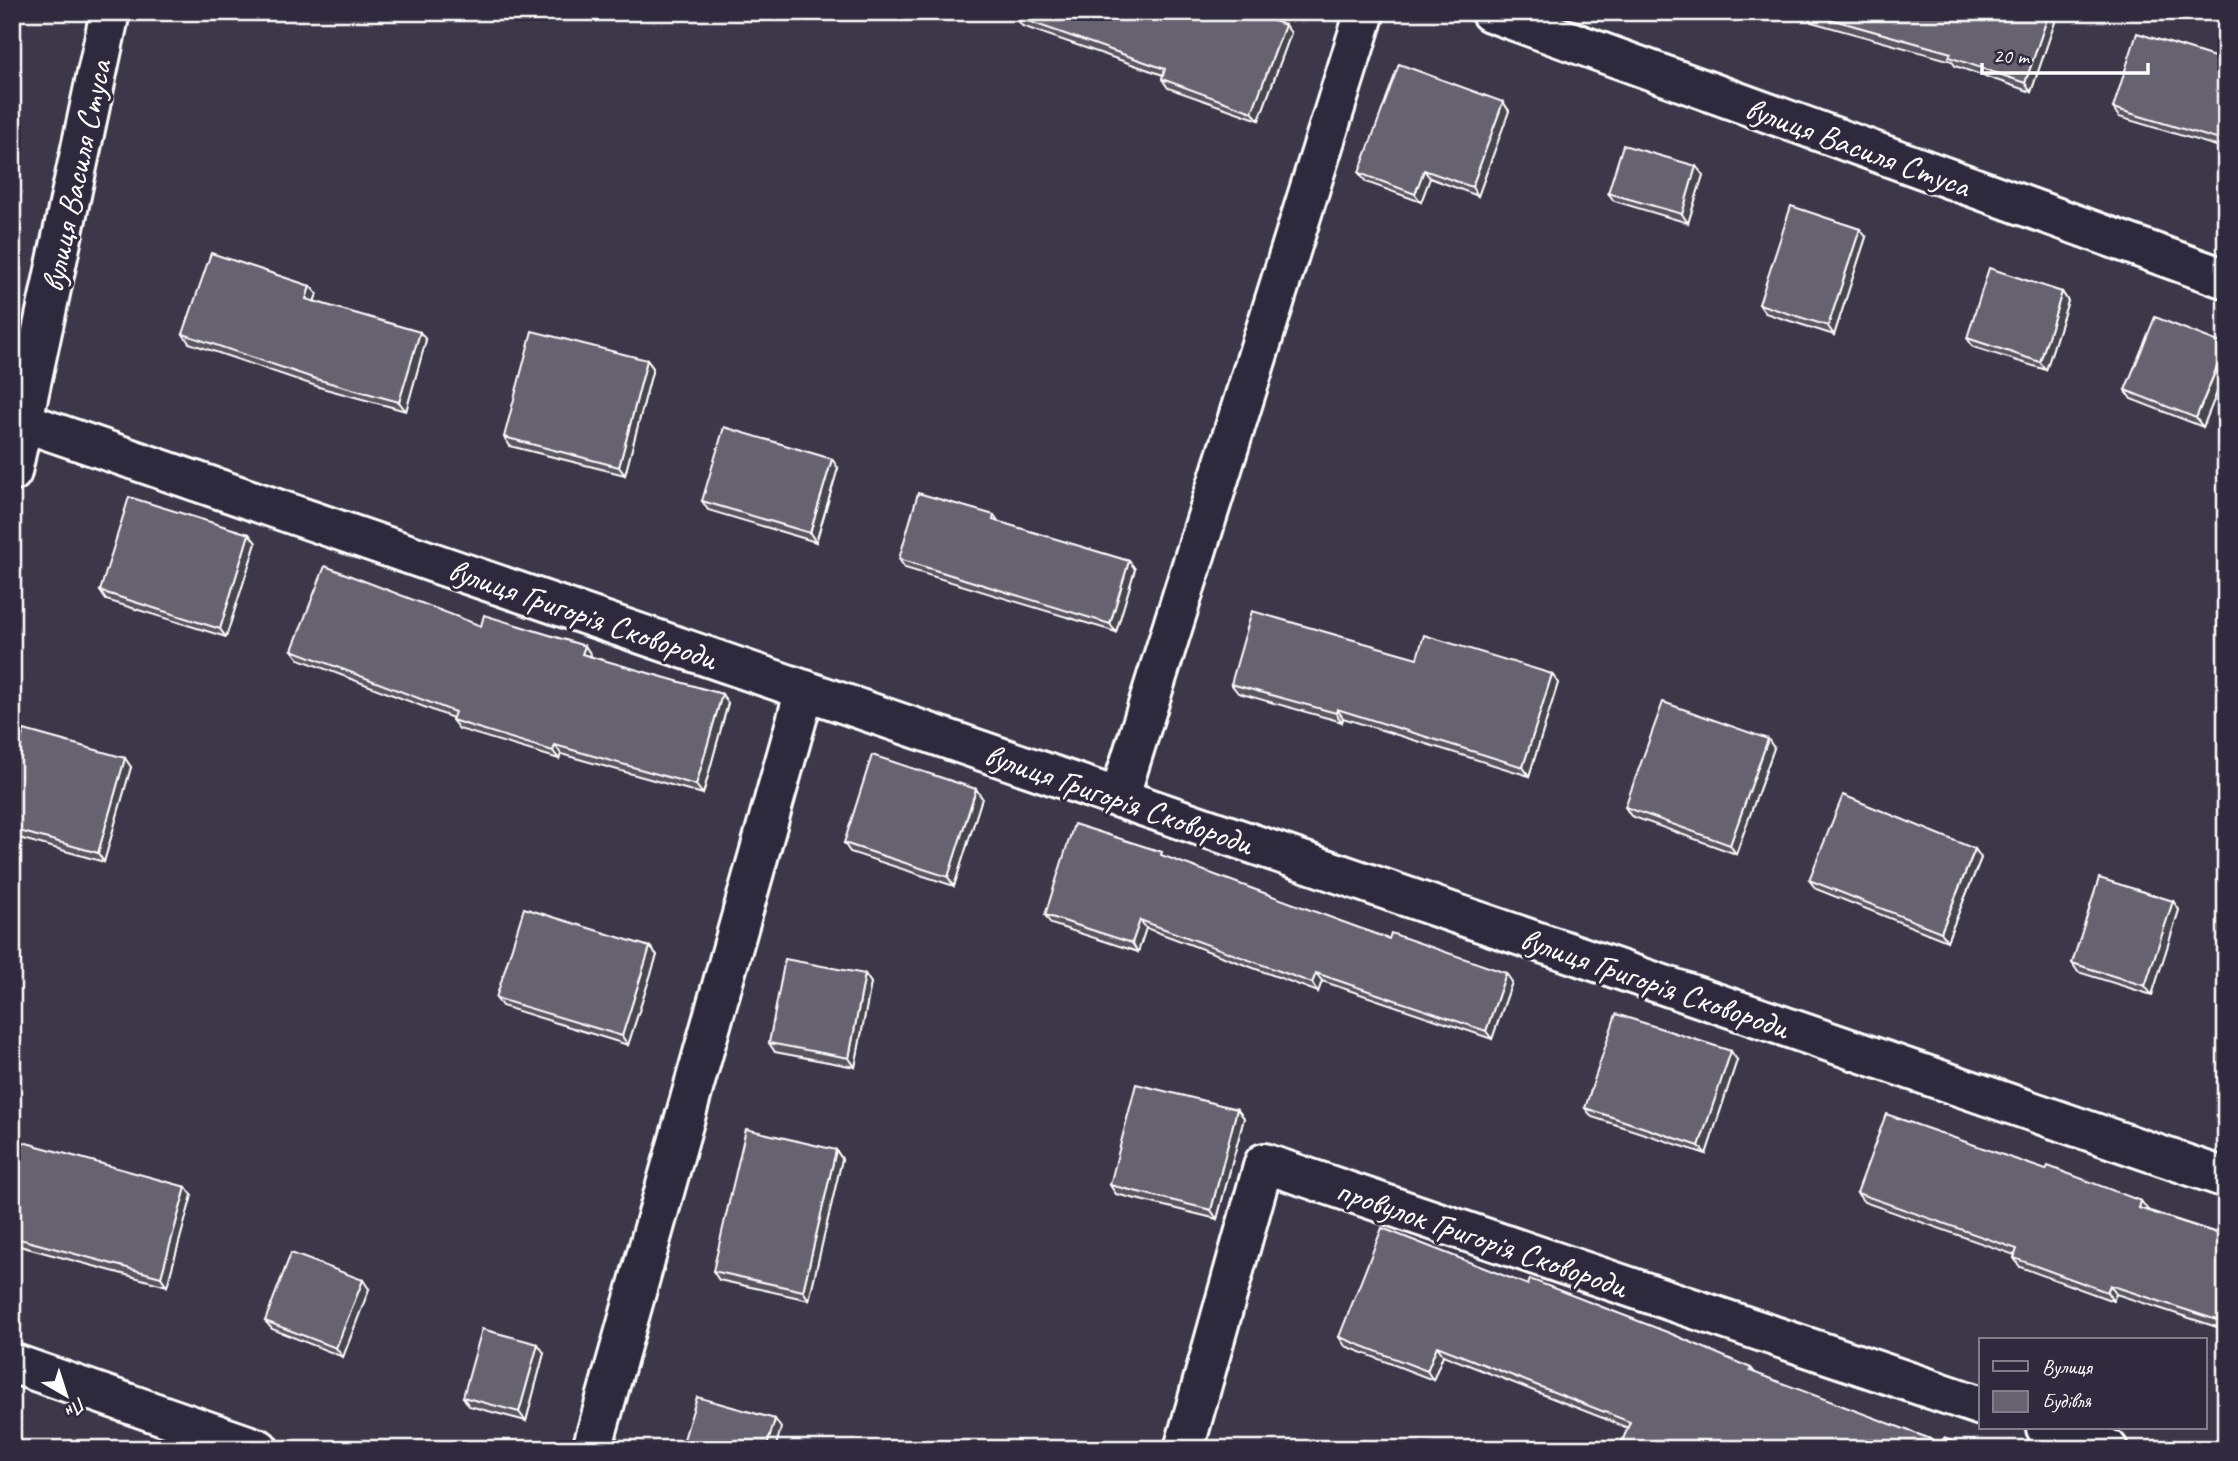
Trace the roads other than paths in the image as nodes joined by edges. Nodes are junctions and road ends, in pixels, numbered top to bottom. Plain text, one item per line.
1 (110, 12) edge
2 (1365, 12) edge
3 (1490, 12) edge
4 (2226, 279) edge
5 (18, 419) edge
6 (12, 472) edge
7 (805, 690) junction
8 (1119, 798) junction
9 (2226, 1178) edge
10 (12, 1363) edge
11 (1979, 1405) edge
12 (2052, 1430) edge
13 (235, 1445) edge
14 (592, 1449) edge
15 (1184, 1449) edge
16 (2108, 1449) edge

1 - 5 street, вулиця Василя Стуса
2 - 8 street
3 - 4 street, вулиця Василя Стуса
5 - 6 street, вулиця Василя Стуса
5 - 7 street, вулиця Григорія Сковороди
7 - 8 street, вулиця Григорія Сковороди
7 - 14 street
8 - 9 street, вулиця Григорія Сковороди
10 - 13 street
11 - 15 street, провулок Григорія Сковороди
12 - 16 street

